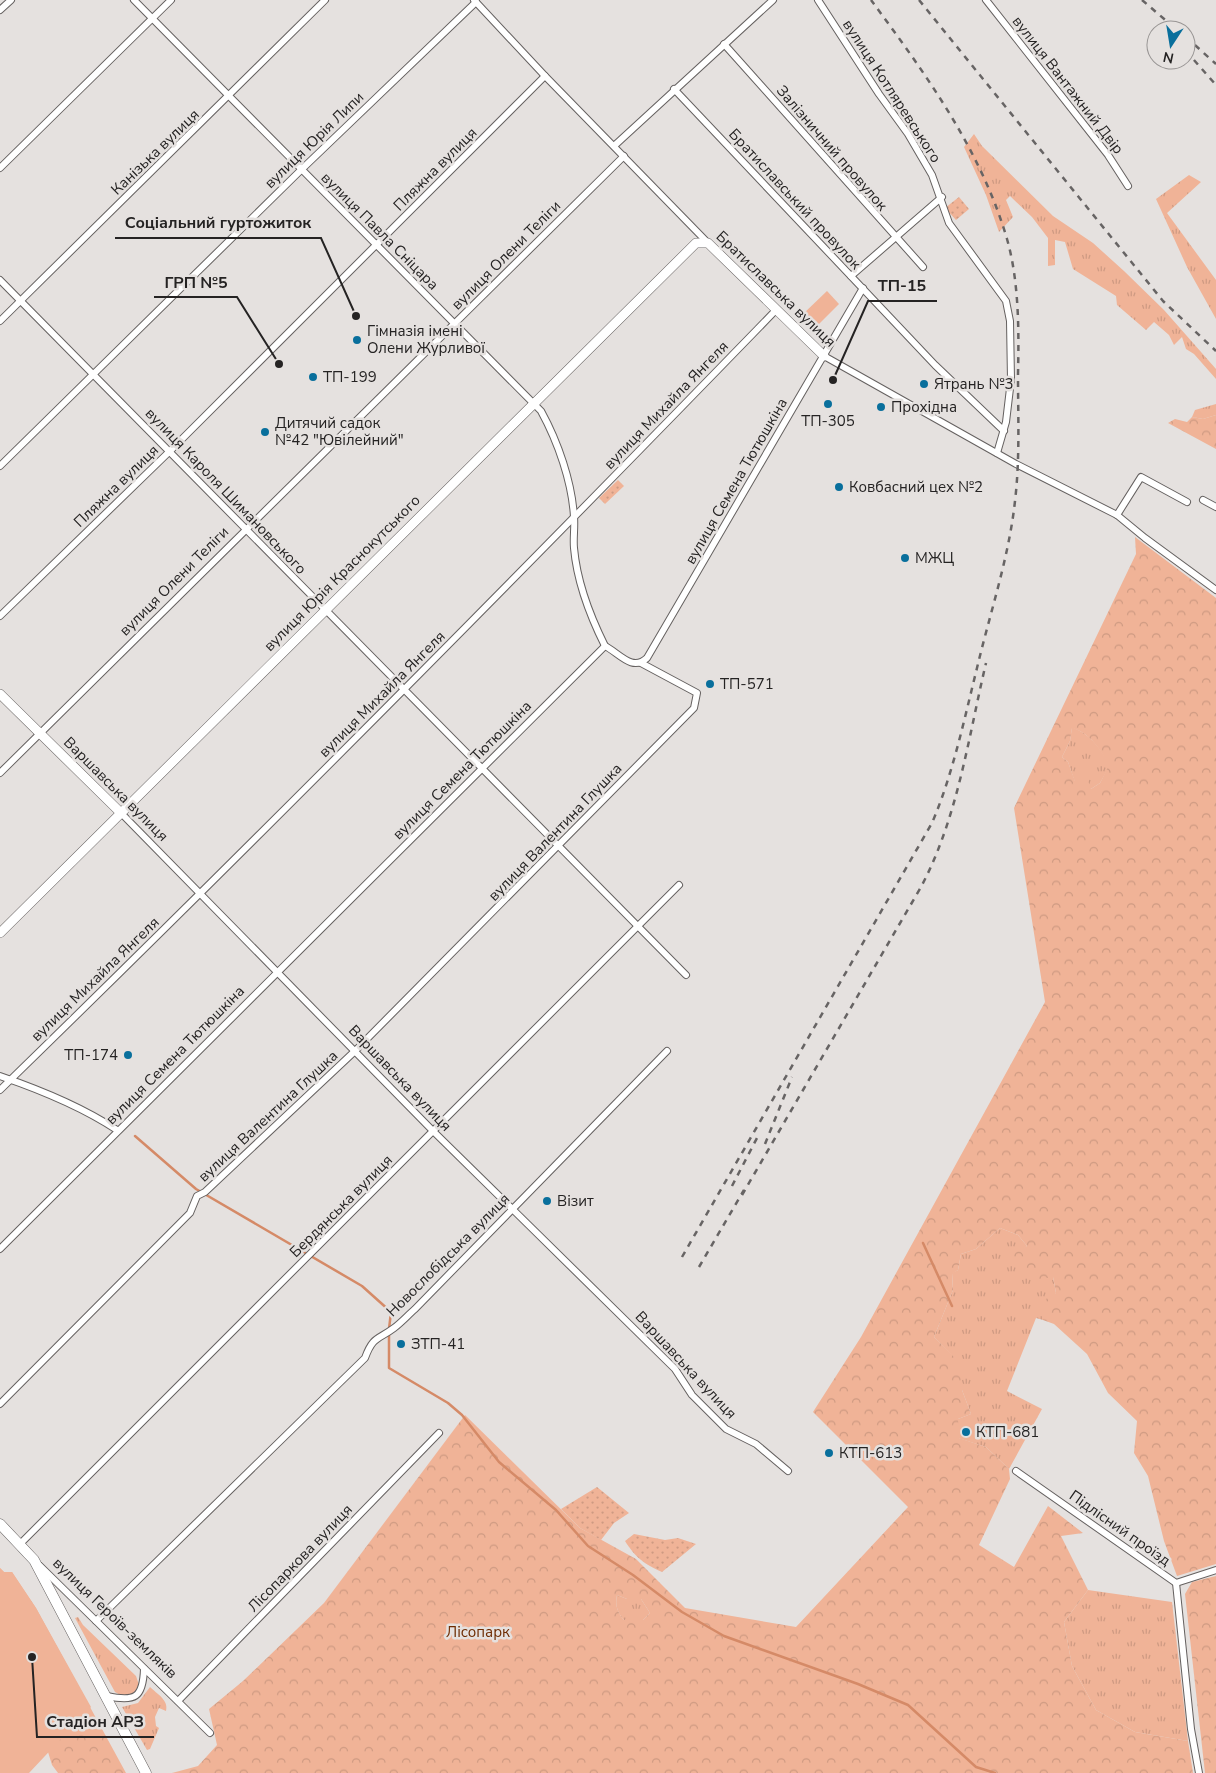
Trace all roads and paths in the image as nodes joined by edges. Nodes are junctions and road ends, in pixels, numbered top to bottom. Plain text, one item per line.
1 (11, 0) edge
2 (134, 0) edge
3 (171, 0) edge
4 (326, 0) edge
5 (773, 0) edge
6 (818, 0) edge
7 (986, 0) edge
8 (475, 1) edge
9 (0, 10) edge
10 (152, 19) junction
11 (724, 44) junction
12 (545, 76) junction
13 (674, 89) junction
14 (230, 96) junction
15 (614, 146) junction
16 (624, 156) junction
17 (0, 168) edge
18 (302, 169) junction
19 (1128, 186) dead end
20 (942, 198) junction
21 (895, 237) junction
22 (708, 242) junction
23 (376, 245) junction
24 (923, 267) dead end
25 (851, 276) junction
26 (0, 280) edge
27 (863, 288) junction
28 (20, 301) junction
29 (776, 310) junction
30 (0, 320) edge
31 (454, 324) junction
32 (824, 356) junction
33 (93, 375) junction
34 (534, 402) junction
35 (1004, 431) junction
36 (170, 451) junction
37 (996, 453) junction
38 (0, 466) edge
39 (1203, 500) dead end
40 (1187, 502) dead end
41 (1216, 507) edge
42 (1118, 516) junction
43 (574, 518) junction
44 (245, 529) junction
45 (1216, 590) edge
46 (324, 609) junction
47 (0, 616) edge
48 (605, 646) junction
49 (641, 663) junction
50 (404, 689) junction
51 (0, 694) edge
52 (40, 733) junction
53 (481, 768) junction
54 (0, 772) edge
55 (121, 813) junction
56 (559, 846) junction
57 (679, 885) dead end
58 (201, 893) junction
59 (637, 927) junction
60 (0, 933) edge
61 (278, 972) junction
62 (686, 975) dead end
63 (355, 1051) junction
64 (668, 1051) dead end
65 (0, 1076) edge
66 (10, 1080) junction
67 (0, 1090) edge
68 (117, 1130) junction
69 (433, 1132) junction
70 (512, 1208) junction
71 (0, 1248) edge
72 (0, 1404) edge
73 (439, 1433) dead end
74 (788, 1471) dead end
75 (1016, 1471) dead end
76 (0, 1524) edge
77 (20, 1544) junction
78 (34, 1560) junction
79 (1216, 1570) edge
80 (1176, 1583) junction
81 (96, 1621) junction
82 (144, 1669) junction
83 (107, 1696) junction
84 (178, 1701) junction
85 (210, 1733) dead end
86 (146, 1773) edge
87 (1199, 1773) edge

1 - 9 street
2 - 10 street, вулиця Павла Сніцара
3 - 10 street
4 - 14 street, Канізька вулиця
5 - 11 street
6 - 20 street, вулиця Котляревського
7 - 19 street, вулиця Вантажний Двір
8 - 12 street, Братиславська вулиця
8 - 18 street, вулиця Юрія Липи
10 - 14 street, вулиця Павла Сніцара
10 - 17 street
11 - 13 street
11 - 21 street, Залізничний провулок
12 - 15 street, Братиславська вулиця
12 - 23 street, Пляжна вулиця
13 - 15 street
13 - 25 street, Братиславський провулок
14 - 18 street, вулиця Павла Сніцара
14 - 28 street, Канізька вулиця
15 - 16 street, Братиславська вулиця
16 - 22 street, Братиславська вулиця
16 - 31 street, вулиця Олени Теліги
18 - 23 street, вулиця Павла Сніцара
18 - 33 street, вулиця Юрія Липи
20 - 21 street
20 - 35 street, вулиця Котляревського
21 - 24 street, Залізничний провулок
21 - 25 street
22 - 29 street, Братиславська вулиця
22 - 34 street, вулиця Юрія Краснокутського
23 - 31 street, вулиця Павла Сніцара
23 - 36 street, Пляжна вулиця
25 - 27 street, Братиславський провулок
26 - 28 street, вулиця Кароля Шимановського
27 - 32 street, вулиця Семена Тютюшкіна
27 - 35 street, Братиславський провулок
28 - 30 street, Канізька вулиця
28 - 33 street, вулиця Кароля Шимановського
29 - 32 street, Братиславська вулиця
29 - 43 street, вулиця Михайла Янгеля
31 - 34 street, вулиця Павла Сніцара
31 - 44 street, вулиця Олени Теліги
32 - 37 street, Братиславська вулиця
32 - 49 street, вулиця Семена Тютюшкіна
33 - 36 street, вулиця Кароля Шимановського
33 - 38 street, вулиця Юрія Липи
34 - 43 street, вулиця Павла Сніцара
34 - 46 street, вулиця Юрія Краснокутського
35 - 37 street, вулиця Котляревського
36 - 44 street, вулиця Кароля Шимановського
36 - 47 street, Пляжна вулиця
37 - 42 street, Братиславська вулиця
39 - 41 street
40 - 42 street
42 - 45 street, Братиславська вулиця
43 - 48 street, вулиця Павла Сніцара
43 - 50 street, вулиця Михайла Янгеля
44 - 46 street, вулиця Кароля Шимановського
44 - 52 street, вулиця Олени Теліги
46 - 50 street, вулиця Кароля Шимановського
46 - 55 street, вулиця Юрія Краснокутського
48 - 49 street
48 - 53 street, вулиця Семена Тютюшкіна
49 - 56 street, вулиця Валентина Глушка
50 - 53 street, вулиця Кароля Шимановського
50 - 58 street, вулиця Михайла Янгеля
51 - 52 street, Варшавська вулиця
52 - 54 street, вулиця Олени Теліги
52 - 55 street, Варшавська вулиця
53 - 56 street, вулиця Кароля Шимановського
53 - 61 street, вулиця Семена Тютюшкіна
55 - 58 street, Варшавська вулиця
55 - 60 street, вулиця Юрія Краснокутського
56 - 59 street, вулиця Кароля Шимановського
56 - 63 street, вулиця Валентина Глушка
57 - 59 street, Бердянська вулиця
58 - 61 street, Варшавська вулиця
58 - 66 street, вулиця Михайла Янгеля
59 - 62 street, вулиця Кароля Шимановського
59 - 69 street, Бердянська вулиця
61 - 63 street, Варшавська вулиця
61 - 68 street, вулиця Семена Тютюшкіна
63 - 69 street, Варшавська вулиця
63 - 72 street, вулиця Валентина Глушка
64 - 70 street, Новослобідська вулиця
65 - 66 street
66 - 67 street, вулиця Михайла Янгеля
66 - 68 street
68 - 71 street, вулиця Семена Тютюшкіна
69 - 70 street, Варшавська вулиця
69 - 77 street, Бердянська вулиця
70 - 74 street, Варшавська вулиця
70 - 81 street, Новослобідська вулиця
73 - 84 street, Лісопаркова вулиця
75 - 80 street, Підлісний проїзд
76 - 77 main road, вулиця Героїв-земляків
77 - 78 main road, вулиця Героїв-земляків
78 - 81 street, вулиця Героїв-земляків
78 - 83 main road
79 - 80 street
80 - 87 street, Підлісний проїзд
81 - 82 street, вулиця Героїв-земляків
82 - 83 street
82 - 84 street, вулиця Героїв-земляків
83 - 86 main road
84 - 85 street, вулиця Героїв-земляків

